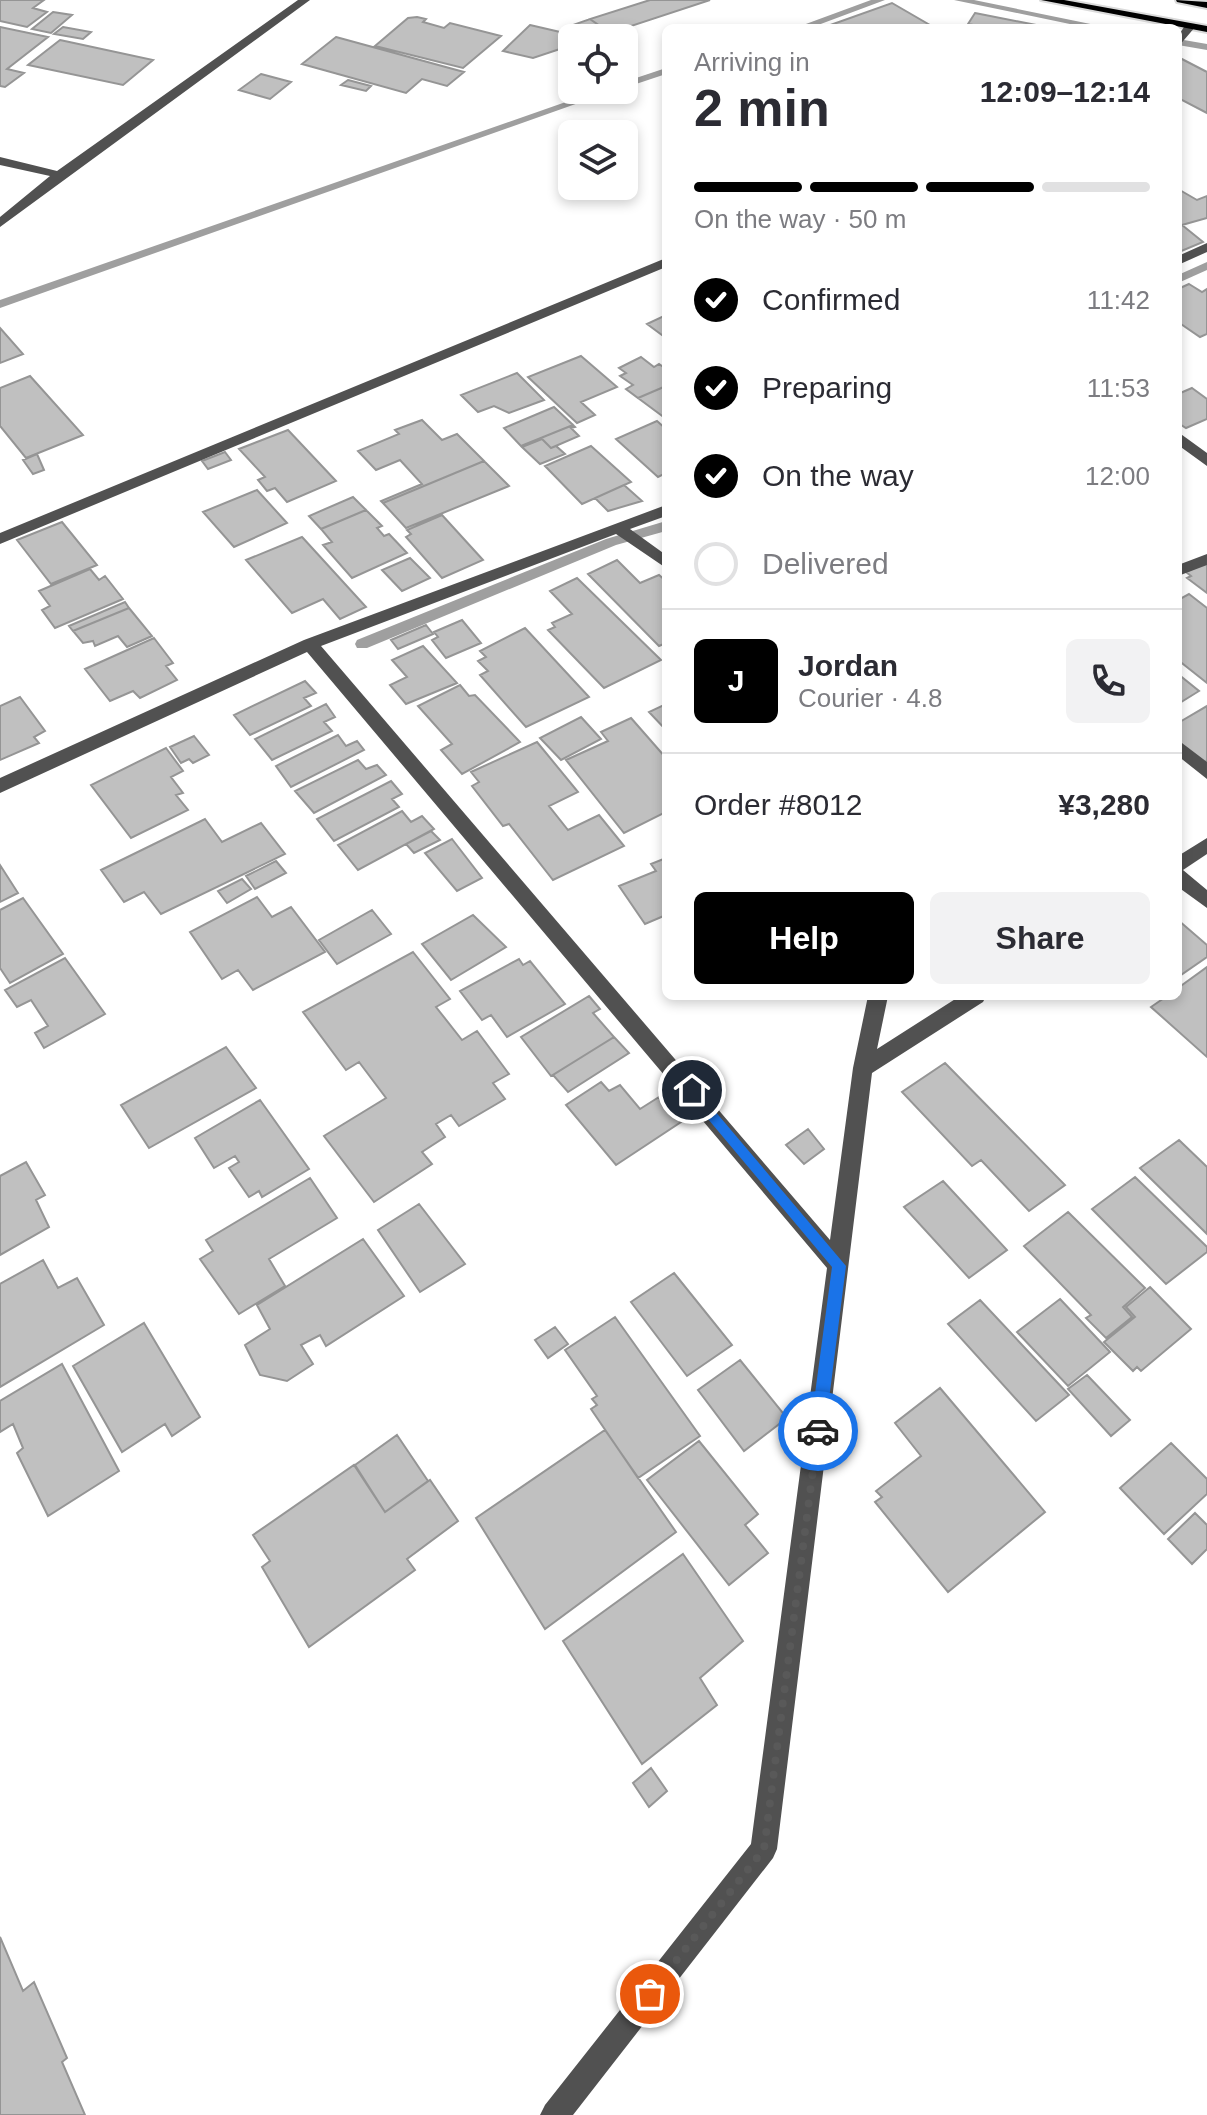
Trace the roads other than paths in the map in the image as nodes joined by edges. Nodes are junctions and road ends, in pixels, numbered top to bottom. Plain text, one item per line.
1 (305, 0) edge
2 (1046, 0) edge
3 (1181, 0) edge
4 (1207, 5) edge
5 (1160, 24) edge
6 (1182, 29) edge
7 (1207, 29) edge
8 (1188, 30) junction
9 (1182, 38) edge
10 (0, 161) edge
11 (59, 175) junction
12 (0, 223) edge
13 (1207, 247) edge
14 (1182, 259) edge
15 (662, 264) edge
16 (1182, 440) edge
17 (1207, 461) edge
18 (662, 512) edge
19 (619, 529) junction
20 (0, 539) edge
21 (1207, 559) edge
22 (662, 560) edge
23 (1182, 569) edge
24 (310, 644) junction
25 (1182, 750) edge
26 (1207, 772) edge
27 (0, 786) edge
28 (1207, 845) edge
29 (1182, 862) edge
30 (1182, 879) edge
31 (1207, 901) edge
32 (877, 1000) edge
33 (970, 1000) edge
34 (863, 1068) junction
35 (839, 1266) junction
36 (555, 2115) edge

1 - 11 street
2 - 5 main road
3 - 4 main road
6 - 8 main road
7 - 8 main road
8 - 9 street
10 - 11 street
11 - 12 street
13 - 14 street
15 - 20 street
16 - 17 street
18 - 19 street
19 - 22 street
19 - 24 street
21 - 23 street
24 - 27 street
24 - 35 street
25 - 26 street
28 - 29 street
30 - 31 street
32 - 34 street
33 - 34 street
34 - 35 street
35 - 36 street

